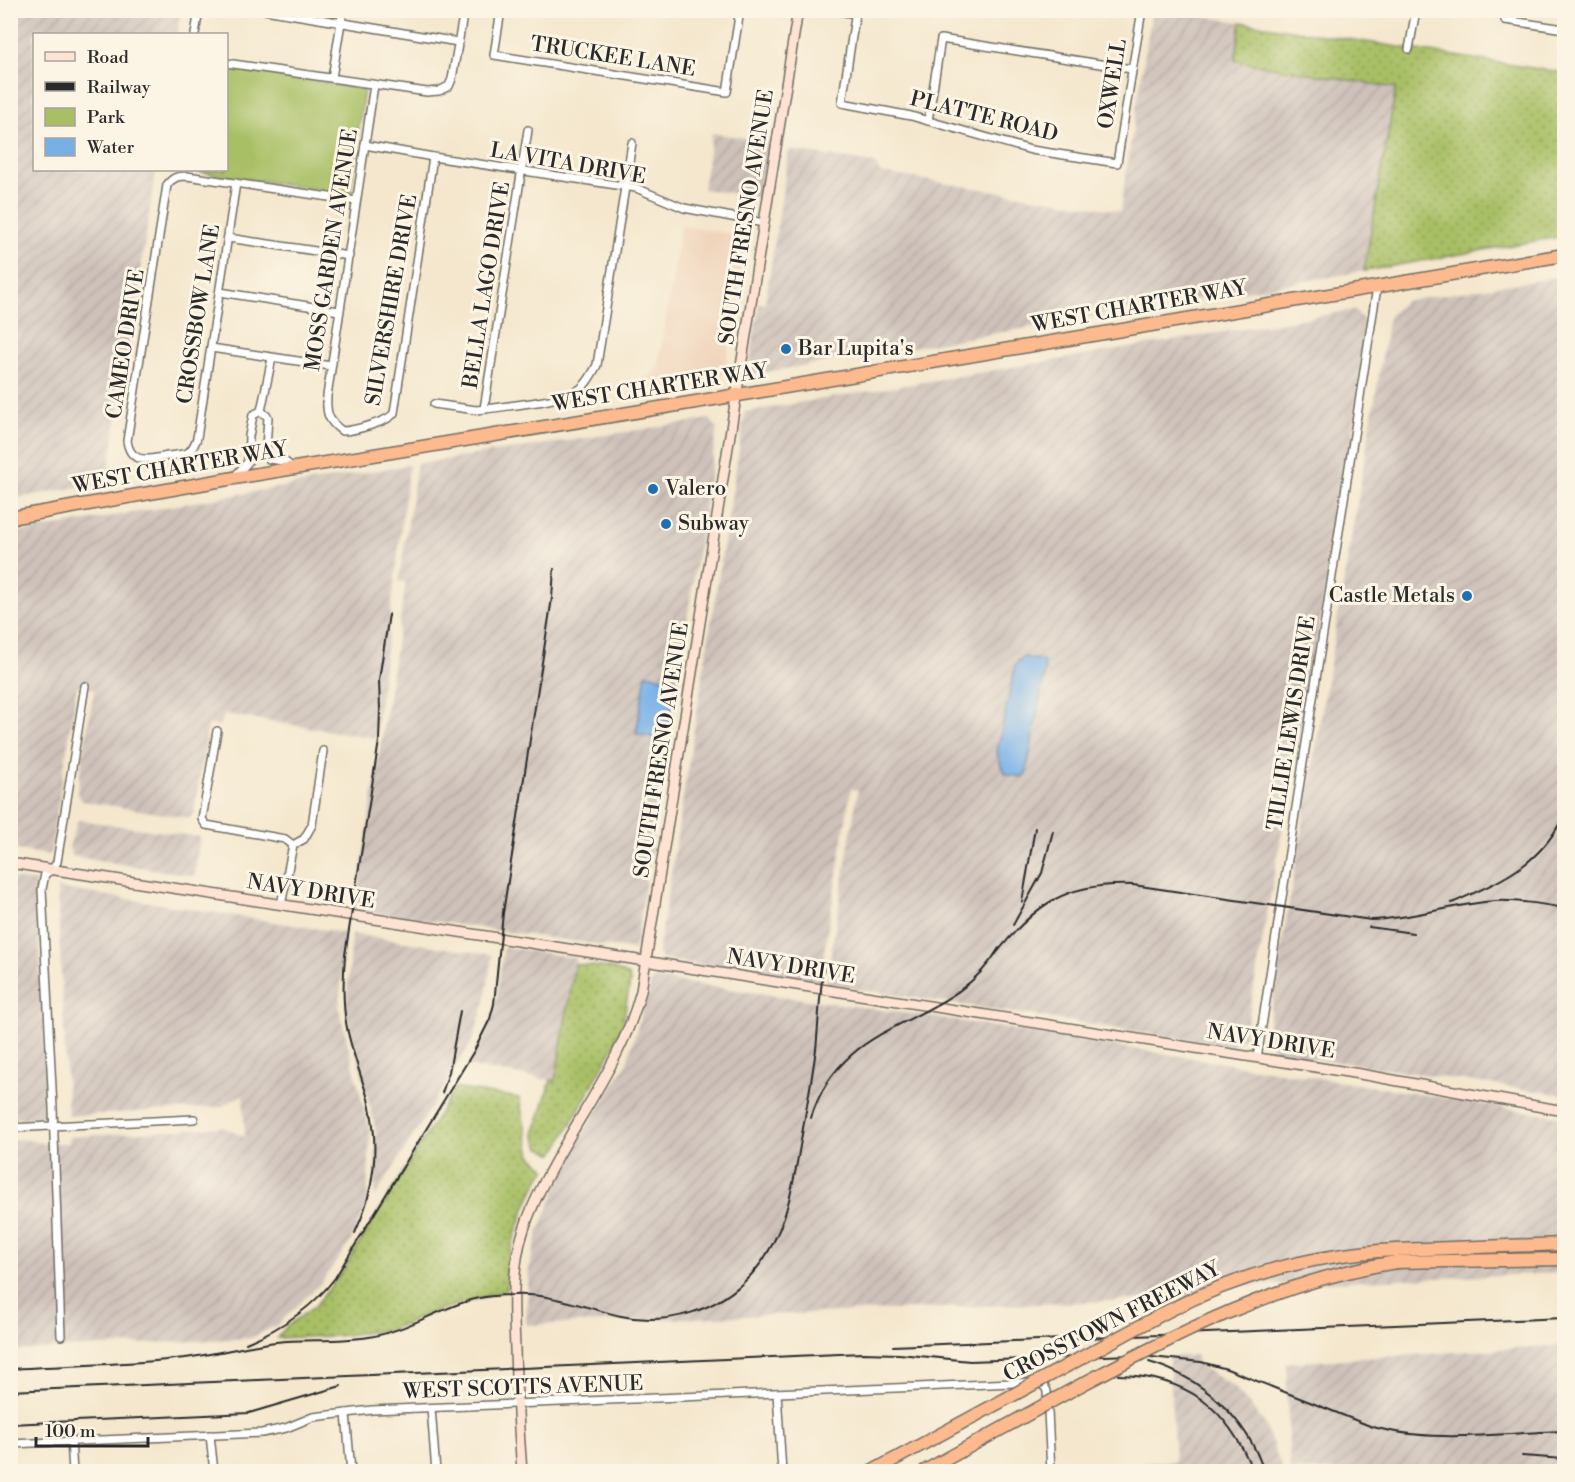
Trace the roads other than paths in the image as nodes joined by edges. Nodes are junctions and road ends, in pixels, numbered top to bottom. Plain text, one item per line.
1 (199, 10) edge
2 (265, 10) edge
3 (343, 10) edge
4 (464, 10) edge
5 (501, 10) edge
6 (740, 10) edge
7 (798, 10) edge
8 (834, 10) edge
9 (1142, 10) edge
10 (1416, 10) edge
11 (1506, 10) edge
12 (856, 12) edge
13 (342, 22) junction
14 (1564, 29) edge
15 (195, 33) edge
16 (458, 42) junction
17 (1409, 49) dead end
18 (228, 63) edge
19 (1132, 69) junction
20 (332, 78) junction
21 (374, 86) junction
22 (928, 121) junction
23 (528, 130) dead end
24 (632, 143) dead end
25 (365, 145) junction
26 (433, 157) junction
27 (1118, 163) joint
28 (521, 171) junction
29 (236, 183) junction
30 (625, 186) junction
31 (356, 201) junction
32 (764, 223) junction
33 (228, 238) junction
34 (1564, 255) edge
35 (348, 256) junction
36 (1377, 287) junction
37 (220, 292) junction
38 (339, 311) junction
39 (211, 348) junction
40 (272, 358) junction
41 (331, 366) junction
42 (738, 395) junction
43 (434, 404) dead end
44 (484, 409) junction
45 (261, 411) junction
46 (328, 419) joint
47 (193, 448) joint
48 (294, 468) junction
49 (234, 478) junction
50 (10, 518) edge
51 (85, 686) dead end
52 (217, 731) dead end
53 (323, 751) dead end
54 (293, 845) junction
55 (10, 863) edge
56 (52, 870) junction
57 (280, 905) junction
58 (646, 962) junction
59 (1257, 1058) junction
60 (1564, 1110) edge
61 (194, 1119) dead end
62 (54, 1125) junction
63 (10, 1128) edge
64 (1564, 1244) edge
65 (1396, 1256) junction
66 (1564, 1259) edge
67 (61, 1336) dead end
68 (777, 1393) junction
69 (516, 1404) junction
70 (432, 1408) junction
71 (346, 1413) junction
72 (210, 1435) junction
73 (71, 1440) junction
74 (10, 1444) edge
75 (73, 1472) edge
76 (214, 1472) edge
77 (351, 1472) edge
78 (436, 1472) edge
79 (522, 1472) edge
80 (782, 1472) edge
81 (871, 1472) edge
82 (923, 1472) edge
83 (1051, 1472) edge

1 - 15 street
2 - 13 street
3 - 13 street
4 - 16 street
5 - 6 street, TRUCKEE LANE
7 - 32 street, SOUTH FRESNO AVENUE
8 - 12 street
9 - 19 street, OXWELL
10 - 17 street
11 - 14 street
12 - 22 street, PLATTE ROAD
13 - 16 street
13 - 20 street
16 - 21 street
18 - 20 street
19 - 22 street
19 - 27 street, OXWELL
20 - 21 street
21 - 25 street, MOSS GARDEN AVENUE
22 - 27 street, PLATTE ROAD
23 - 28 street, BELLA LAGO DRIVE
24 - 30 street
25 - 26 street, LA VITA DRIVE
25 - 31 street, MOSS GARDEN AVENUE
26 - 28 street, LA VITA DRIVE
26 - 46 street, SILVERSHIRE DRIVE
28 - 30 street, LA VITA DRIVE
28 - 44 street, BELLA LAGO DRIVE
29 - 31 street
29 - 33 street, CROSSBOW LANE
29 - 47 street, CAMEO DRIVE
30 - 32 street, LA VITA DRIVE
30 - 44 street
31 - 35 street, MOSS GARDEN AVENUE
32 - 42 street, SOUTH FRESNO AVENUE
33 - 35 street
33 - 37 street, CROSSBOW LANE
34 - 36 highway, WEST CHARTER WAY
35 - 38 street, MOSS GARDEN AVENUE
36 - 42 highway, WEST CHARTER WAY
36 - 59 street, TILLIE LEWIS DRIVE
37 - 38 street
37 - 39 street, CROSSBOW LANE
38 - 41 street, MOSS GARDEN AVENUE
39 - 40 street
39 - 47 street, CROSSBOW LANE
40 - 41 street
40 - 45 street
41 - 46 street, MOSS GARDEN AVENUE
42 - 48 highway, WEST CHARTER WAY
42 - 58 street, SOUTH FRESNO AVENUE
43 - 44 street
45 - 48 street
45 - 49 street
48 - 49 highway, WEST CHARTER WAY
49 - 50 highway, WEST CHARTER WAY
51 - 56 street
52 - 54 street
53 - 54 street
54 - 57 street
55 - 56 street, NAVY DRIVE
56 - 57 street, NAVY DRIVE
56 - 62 street
57 - 58 street, NAVY DRIVE
58 - 59 street, NAVY DRIVE
58 - 69 street, SOUTH FRESNO AVENUE
59 - 60 street, NAVY DRIVE
61 - 62 street
62 - 63 street
62 - 67 street
64 - 65 highway, CROSSTOWN FREEWAY
65 - 66 highway, CROSSTOWN FREEWAY
65 - 81 highway, CROSSTOWN FREEWAY, bridge
65 - 82 highway, CROSSTOWN FREEWAY, bridge
68 - 69 street, WEST SCOTTS AVENUE
68 - 80 street
68 - 83 street, WEST SCOTTS AVENUE
69 - 70 street, WEST SCOTTS AVENUE
69 - 79 street, SOUTH FRESNO AVENUE
70 - 71 street, WEST SCOTTS AVENUE
70 - 78 street
71 - 72 street, WEST SCOTTS AVENUE
71 - 77 street
72 - 73 street, WEST SCOTTS AVENUE
72 - 76 street
73 - 74 street, WEST SCOTTS AVENUE
73 - 75 street

